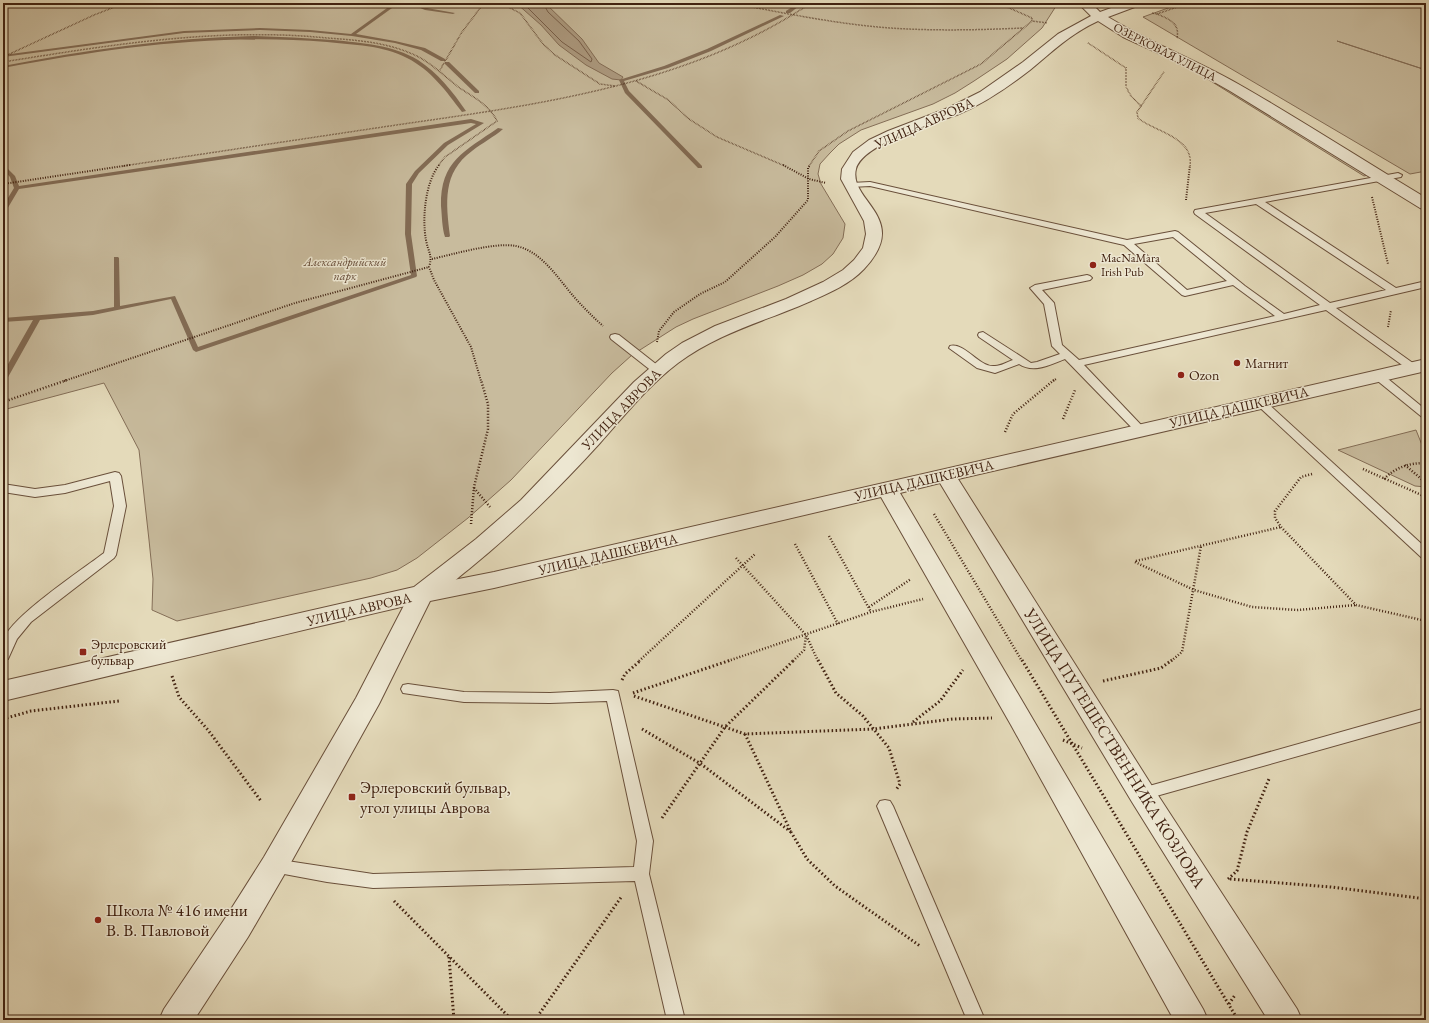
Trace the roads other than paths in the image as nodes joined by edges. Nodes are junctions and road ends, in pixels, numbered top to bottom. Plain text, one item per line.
1 (1084, 3) edge
2 (1136, 3) edge
3 (1099, 17) junction
4 (1398, 175) junction
5 (1380, 178) junction
6 (851, 185) junction
7 (1426, 192) edge
8 (1257, 200) junction
9 (1426, 205) edge
10 (1127, 243) junction
11 (1087, 278) dead end
12 (1236, 282) junction
13 (1426, 284) edge
14 (1394, 291) junction
15 (1328, 306) junction
16 (1283, 317) junction
17 (983, 335) dead end
18 (615, 337) dead end
19 (954, 348) dead end
20 (1067, 355) junction
21 (1021, 360) junction
22 (1077, 364) junction
23 (1420, 367) edge
24 (657, 370) junction
25 (1378, 376) junction
26 (1260, 402) junction
27 (1426, 415) edge
28 (1140, 430) junction
29 (946, 476) junction
30 (3, 488) edge
31 (887, 489) junction
32 (1426, 555) edge
33 (421, 594) junction
34 (3, 655) edge
35 (408, 689) dead end
36 (3, 691) edge
37 (1426, 714) edge
38 (1142, 794) junction
39 (885, 806) road end
40 (274, 866) junction
41 (641, 874) junction
42 (175, 1020) edge
43 (676, 1020) edge
44 (976, 1020) edge
45 (1192, 1020) edge
46 (1286, 1020) edge

1 - 3 street
2 - 3 street, УЛИЦА АВРОВА
3 - 4 street, ОЗЕРКОВАЯ УЛИЦА
3 - 5 street, ОЗЕРКОВАЯ УЛИЦА
3 - 6 street, УЛИЦА АВРОВА
4 - 5 lane
4 - 7 street, ОЗЕРКОВАЯ УЛИЦА
5 - 8 lane
5 - 9 street, ОЗЕРКОВАЯ УЛИЦА
6 - 10 lane
6 - 24 street, УЛИЦА АВРОВА
8 - 14 lane
8 - 15 lane
10 - 12 lane
10 - 12 lane
11 - 20 lane
12 - 16 lane
13 - 14 lane
14 - 15 lane
15 - 16 lane
15 - 23 lane
16 - 22 lane
17 - 21 lane
18 - 24 lane
19 - 21 lane
20 - 21 lane
20 - 22 lane
22 - 28 lane
23 - 25 street, УЛИЦА ДАШКЕВИЧА
24 - 33 street, УЛИЦА АВРОВА
25 - 26 street, УЛИЦА ДАШКЕВИЧА
25 - 27 lane
26 - 28 street, УЛИЦА ДАШКЕВИЧА
26 - 32 lane
28 - 29 street, УЛИЦА ДАШКЕВИЧА
29 - 31 street, УЛИЦА ДАШКЕВИЧА
29 - 38 street, УЛИЦА ПУТЕШЕСТВЕННИКА КОЗЛОВА
30 - 34 lane
31 - 33 street, УЛИЦА ДАШКЕВИЧА
31 - 45 street
33 - 36 street, УЛИЦА АВРОВА
33 - 40 street
35 - 41 lane
37 - 38 lane
38 - 46 street, УЛИЦА ПУТЕШЕСТВЕННИКА КОЗЛОВА
39 - 44 lane
40 - 41 lane
40 - 42 street
41 - 43 lane

